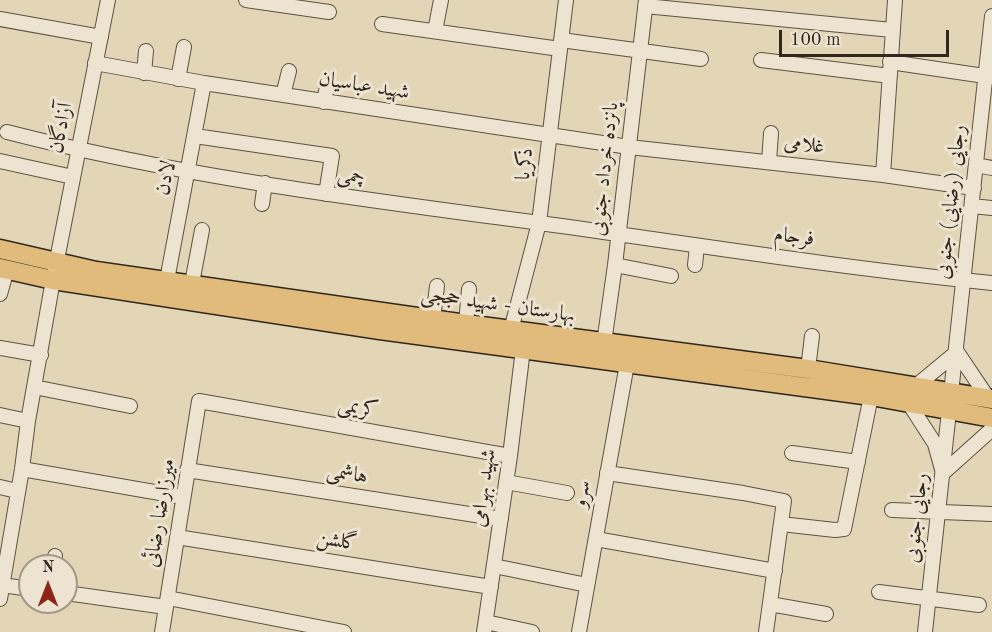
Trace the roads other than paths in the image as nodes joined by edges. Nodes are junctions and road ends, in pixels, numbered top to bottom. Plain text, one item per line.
1 (108, 0) edge
2 (246, 0) edge
3 (441, 0) edge
4 (566, 0) edge
5 (895, 0) edge
6 (645, 3) edge
7 (329, 12) dead end
8 (992, 16) edge
9 (0, 19) edge
10 (382, 24) dead end
11 (892, 30) junction
12 (435, 31) junction
13 (101, 37) junction
14 (561, 45) junction
15 (184, 47) dead end
16 (146, 51) dead end
17 (640, 51) junction
18 (702, 59) dead end
19 (761, 60) dead end
20 (95, 63) junction
21 (890, 69) junction
22 (289, 71) dead end
23 (144, 73) junction
24 (989, 76) edge
25 (178, 79) junction
26 (328, 81) dead end
27 (204, 84) junction
28 (283, 95) junction
29 (324, 102) junction
30 (7, 132) dead end
31 (771, 133) dead end
32 (549, 135) junction
33 (195, 136) junction
34 (628, 147) junction
35 (79, 151) junction
36 (0, 161) edge
37 (769, 162) junction
38 (976, 165) junction
39 (992, 168) edge
40 (189, 172) junction
41 (883, 175) junction
42 (73, 177) junction
43 (265, 183) junction
44 (974, 188) junction
45 (326, 194) junction
46 (262, 204) dead end
47 (972, 206) junction
48 (992, 208) edge
49 (539, 223) junction
50 (202, 230) dead end
51 (619, 234) junction
52 (697, 246) junction
53 (0, 249) edge
54 (615, 265) junction
55 (695, 265) dead end
56 (3, 268) edge
57 (55, 272) junction
58 (671, 276) dead end
59 (167, 280) junction
60 (964, 280) junction
61 (992, 283) edge
62 (192, 284) junction
63 (437, 285) dead end
64 (469, 289) dead end
65 (0, 294) edge
66 (433, 319) junction
67 (466, 324) junction
68 (511, 330) junction
69 (812, 336) dead end
70 (0, 348) edge
71 (523, 349) junction
72 (603, 352) junction
73 (957, 352) junction
74 (41, 355) junction
75 (627, 364) junction
76 (808, 369) junction
77 (916, 386) junction
78 (34, 387) junction
79 (876, 391) junction
80 (990, 399) edge
81 (951, 400) junction
82 (199, 401) joint
83 (908, 402) junction
84 (130, 406) dead end
85 (0, 415) edge
86 (992, 418) edge
87 (28, 421) junction
88 (992, 429) edge
89 (792, 453) dead end
90 (510, 456) junction
91 (858, 462) junction
92 (22, 469) junction
93 (188, 470) junction
94 (607, 473) junction
95 (943, 473) junction
96 (506, 482) junction
97 (0, 488) edge
98 (17, 492) junction
99 (567, 493) dead end
100 (183, 497) junction
101 (892, 510) dead end
102 (938, 513) junction
103 (992, 514) edge
104 (501, 519) junction
105 (781, 524) junction
106 (177, 537) junction
107 (596, 538) junction
108 (494, 566) junction
109 (3, 567) edge
110 (775, 571) junction
111 (587, 585) junction
112 (491, 587) junction
113 (18, 590) edge
114 (1, 592) edge
115 (879, 592) dead end
116 (78, 594) edge
117 (929, 599) junction
118 (167, 603) junction
119 (770, 604) junction
120 (979, 605) dead end
121 (826, 614) dead end
122 (485, 627) edge
123 (162, 632) edge
124 (344, 632) edge
125 (532, 632) edge
126 (579, 632) edge
127 (766, 632) edge
128 (925, 632) edge

1 - 13 street, آزادگان
2 - 7 street
3 - 12 street
4 - 14 street, ذکریا
5 - 11 street
6 - 11 street
6 - 17 street, پانزده خرداد جنوبی
8 - 24 street, رجایی (رضایی) جنوبی
9 - 13 street
10 - 12 street
11 - 21 street
12 - 14 street
13 - 20 street, آزادگان
14 - 17 street
14 - 32 street, ذکریا
15 - 25 street
16 - 23 street
17 - 18 street
17 - 34 street, پانزده خرداد جنوبی
19 - 21 street
20 - 23 street, شهید عباسیان
20 - 35 street, آزادگان
21 - 24 street
21 - 41 street
22 - 28 street
23 - 25 street, شهید عباسیان
24 - 38 street, رجایی (رضایی) جنوبی
25 - 27 street, شهید عباسیان
26 - 29 street
27 - 28 street, شهید عباسیان
27 - 33 street, لادن
28 - 29 street, شهید عباسیان
29 - 32 street, شهید عباسیان
30 - 35 street, چمی
31 - 37 street
32 - 34 street, شهید عباسیان
32 - 49 street, ذکریا
33 - 40 street, لادن
33 - 45 street
34 - 37 street, غلامی
34 - 51 street, پانزده خرداد جنوبی
35 - 40 street, چمی
35 - 42 street, آزادگان
36 - 42 street
37 - 41 street, غلامی
38 - 39 street
38 - 44 street, رجایی (رضایی) جنوبی
40 - 43 street, چمی
40 - 59 street, لادن
41 - 44 street, غلامی
42 - 57 street, آزادگان
43 - 45 street, چمی
43 - 46 street
44 - 47 street, رجایی (رضایی) جنوبی
45 - 49 street, چمی
47 - 48 street
47 - 60 street, رجایی (رضایی) جنوبی
49 - 51 street, چمی
49 - 68 street, ذکریا
50 - 62 street
51 - 52 street, فرجام
51 - 54 street, پانزده خرداد جنوبی
52 - 55 street
52 - 60 street, فرجام
53 - 57 main road, بهارستان - شهید حججی
54 - 58 street
54 - 72 street, پانزده خرداد جنوبی
56 - 57 main road, بهارستان - شهید حججی
56 - 65 street
57 - 59 main road, بهارستان - شهید حججی
57 - 71 main road, بهارستان - شهید حججی
57 - 74 street, آزادگان
59 - 62 main road, بهارستان - شهید حججی
60 - 61 street, فرجام
60 - 73 street, رجایی (رضایی) جنوبی
62 - 66 main road, بهارستان - شهید حججی
63 - 66 street
64 - 67 street
66 - 67 main road, بهارستان - شهید حججی
67 - 68 main road, بهارستان - شهید حججی
68 - 72 main road, بهارستان - شهید حججی
69 - 76 street
70 - 74 street
71 - 72 main road, بهارستان - شهید حججی
71 - 90 street, شهید بهرامی
72 - 75 main road, بهارستان - شهید حججی
72 - 76 main road, بهارستان - شهید حججی
73 - 77 street
73 - 80 street
73 - 81 street, رجایی (رضایی) جنوبی
74 - 78 street, آزادگان
75 - 79 main road, بهارستان - شهید حججی
75 - 94 street, سرو
76 - 79 main road, بهارستان - شهید حججی
77 - 79 main road, بهارستان - شهید حججی
77 - 81 main road, بهارستان - شهید حججی
78 - 84 street
78 - 87 street, آزادگان
79 - 83 main road, بهارستان - شهید حججی
79 - 91 street
80 - 81 main road, بهارستان - شهید حججی
81 - 83 main road, بهارستان - شهید حججی
81 - 86 main road, بهارستان - شهید حججی
81 - 95 street, رجایی جنوبی
82 - 90 street, کریمی
82 - 93 street, میرزارضا رضائی
83 - 95 street
85 - 87 street
87 - 92 street, آزادگان
88 - 95 street
89 - 91 street
90 - 96 street, شهید بهرامی
91 - 105 street
92 - 98 street, آزادگان
92 - 100 street
93 - 100 street, میرزارضا رضائی
93 - 104 street, هاشمی
94 - 105 street
94 - 107 street, سرو
95 - 102 street, رجایی جنوبی
96 - 99 street
96 - 104 street, شهید بهرامی
97 - 98 street
98 - 109 street, آزادگان
100 - 106 street, میرزارضا رضائی
101 - 102 street
102 - 103 street
102 - 117 street, رجایی جنوبی
104 - 108 street, شهید بهرامی
105 - 110 street
106 - 112 street, گلشن
106 - 118 street, میرزارضا رضائی
107 - 110 street
107 - 111 street, سرو
108 - 111 street
108 - 112 street, شهید بهرامی
109 - 114 street, آزادگان
110 - 119 street
111 - 126 street, سرو
112 - 122 street, شهید بهرامی
113 - 114 street
115 - 117 street
116 - 118 street
117 - 120 street
117 - 128 street, رجایی جنوبی
118 - 123 street, میرزارضا رضائی
118 - 124 street
119 - 121 street
119 - 127 street
122 - 125 street

